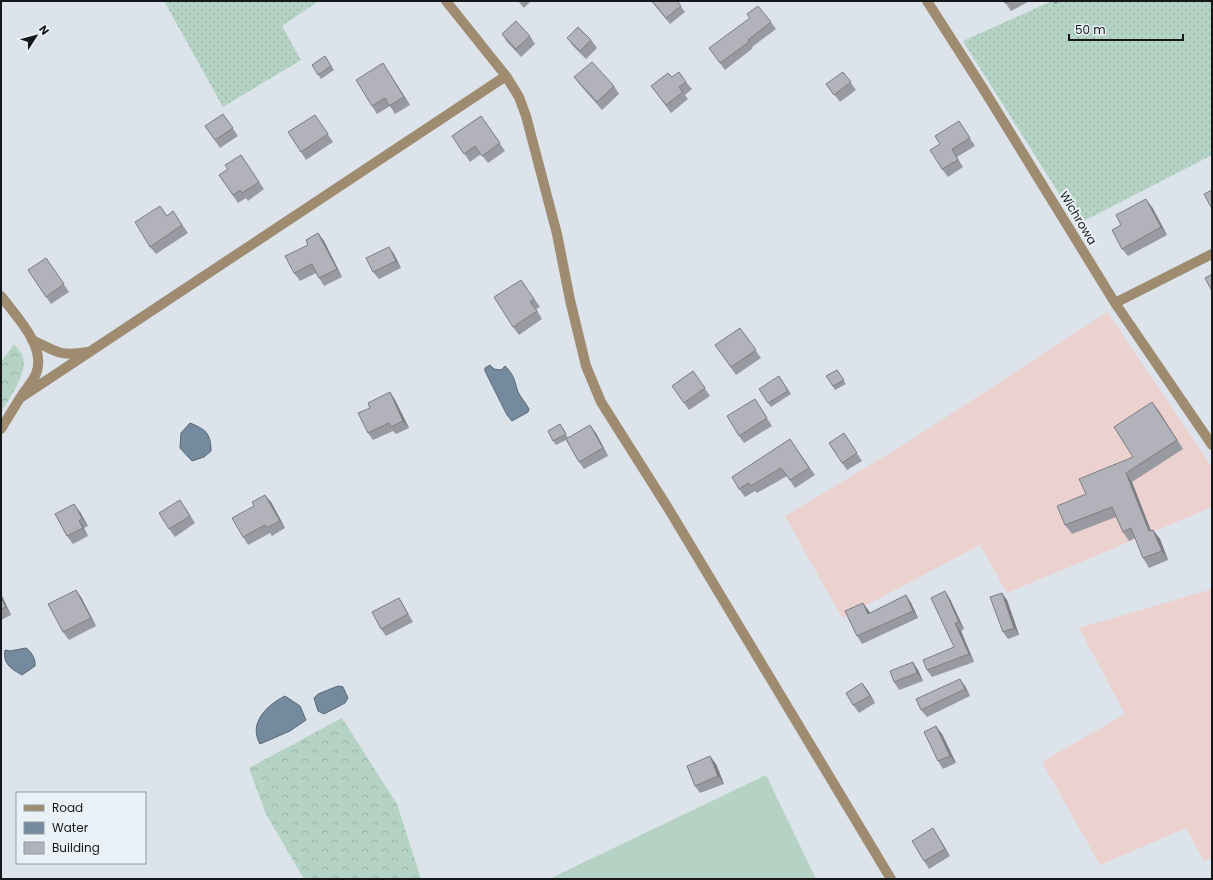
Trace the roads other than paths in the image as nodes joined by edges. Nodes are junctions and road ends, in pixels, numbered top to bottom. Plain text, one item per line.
1 (446, 1) edge
2 (927, 1) edge
3 (506, 76) junction
4 (1212, 254) edge
5 (1, 296) edge
6 (1115, 304) junction
7 (32, 340) junction
8 (90, 351) junction
9 (20, 398) junction
10 (1, 429) edge
11 (1212, 445) edge
12 (891, 879) edge

1 - 3 street
2 - 6 street, Wichrowa
3 - 8 street
3 - 12 street
4 - 6 street
5 - 7 street
6 - 11 street, Wichrowa
7 - 8 street
7 - 9 street
8 - 9 street
9 - 10 street

